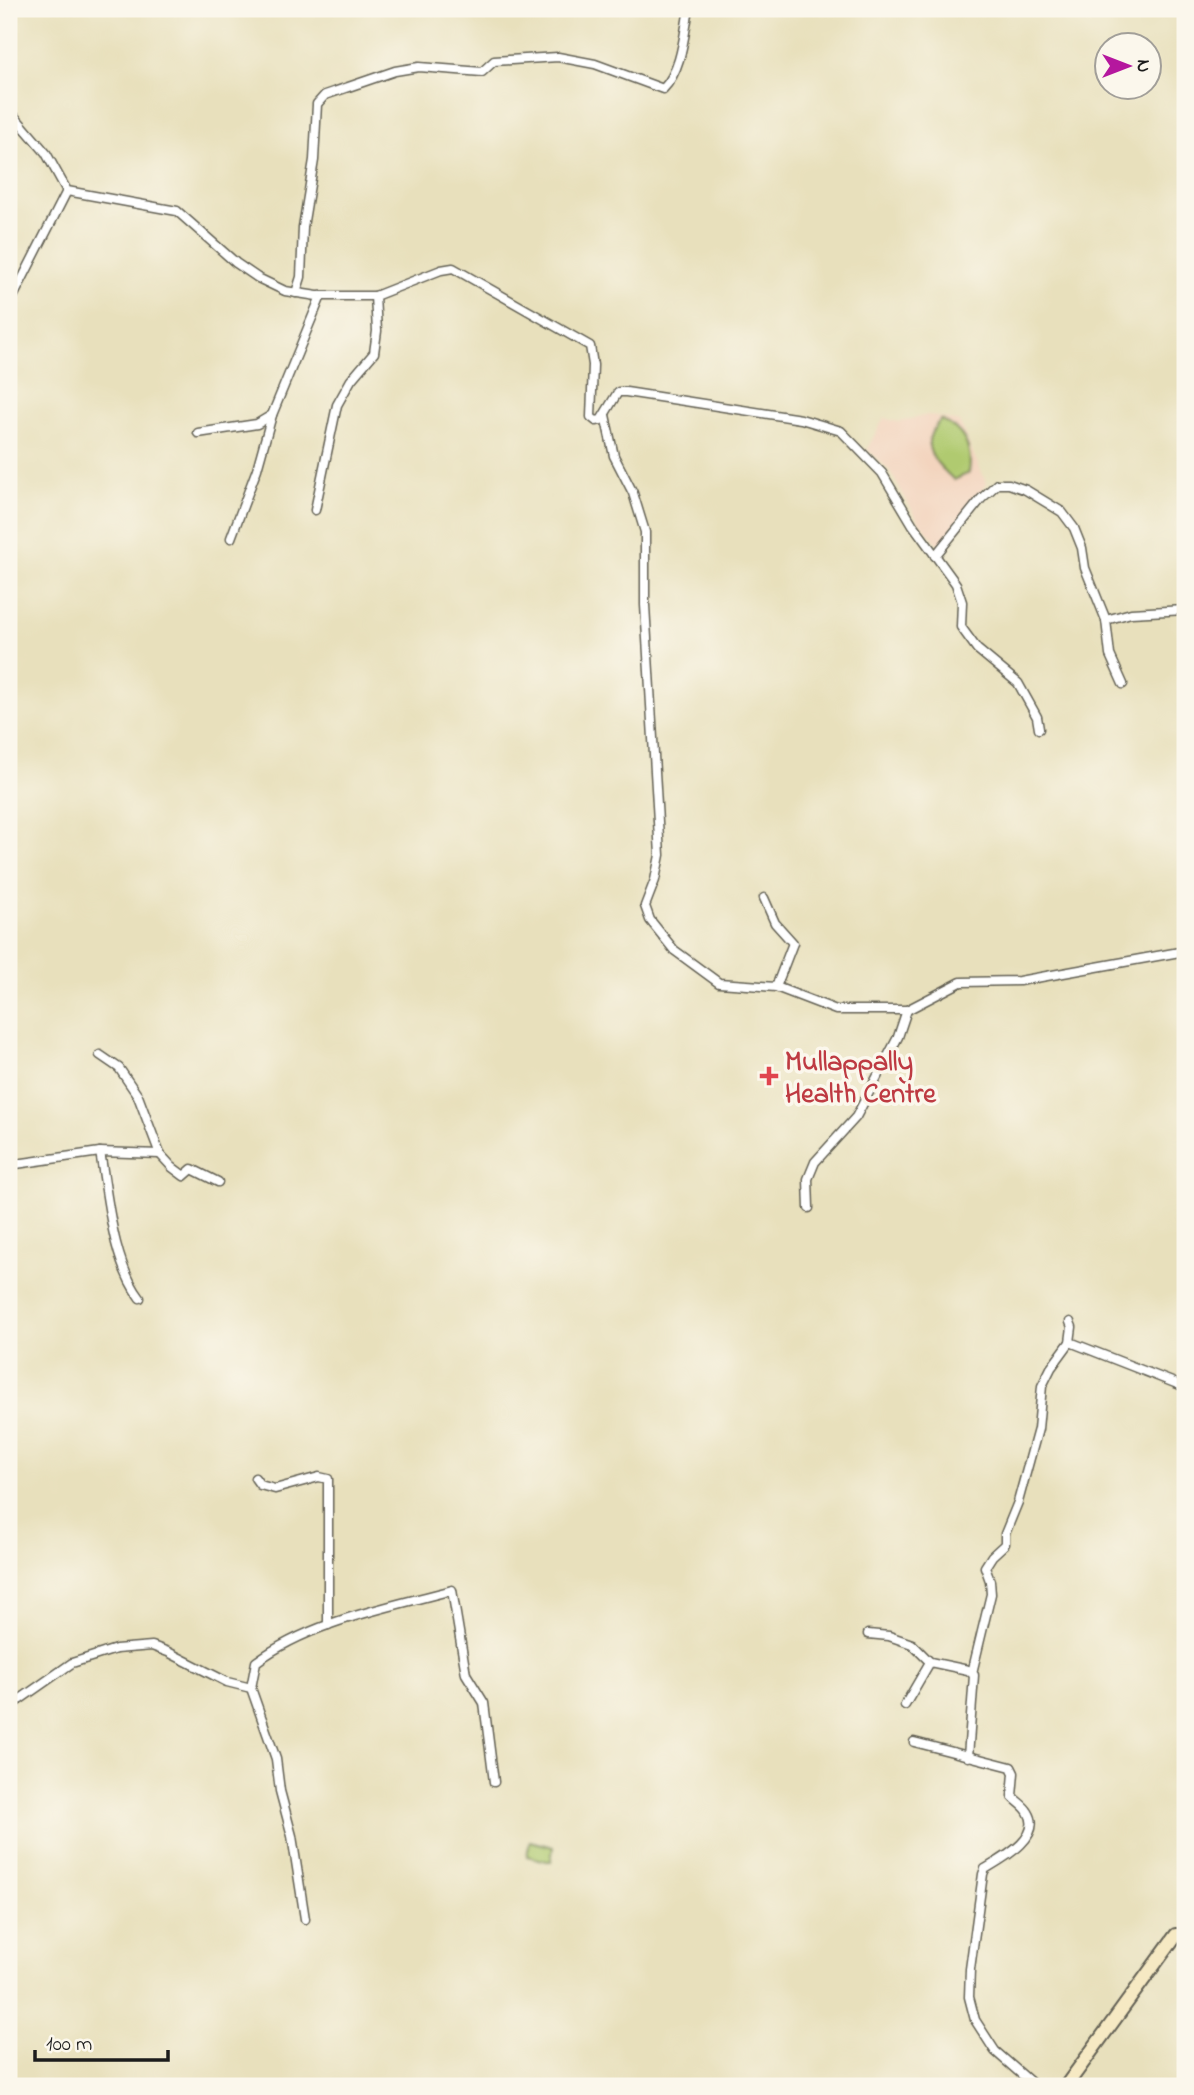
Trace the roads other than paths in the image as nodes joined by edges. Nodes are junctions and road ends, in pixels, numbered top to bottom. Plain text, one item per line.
1 (689, 9) edge
2 (9, 110) edge
3 (67, 191) junction
4 (296, 293) junction
5 (321, 296) junction
6 (375, 296) junction
7 (9, 305) edge
8 (272, 415) junction
9 (605, 415) junction
10 (198, 433) dead end
11 (315, 510) dead end
12 (230, 538) dead end
13 (935, 556) junction
14 (1185, 610) edge
15 (1106, 620) junction
16 (1123, 684) dead end
17 (1039, 729) dead end
18 (764, 898) dead end
19 (1185, 951) edge
20 (776, 987) junction
21 (907, 1010) junction
22 (100, 1055) dead end
23 (100, 1152) junction
24 (160, 1154) junction
25 (9, 1166) edge
26 (218, 1182) dead end
27 (809, 1208) dead end
28 (140, 1298) dead end
29 (1070, 1322) dead end
30 (1070, 1342) junction
31 (1185, 1387) edge
32 (255, 1478) dead end
33 (328, 1625) junction
34 (868, 1634) dead end
35 (930, 1662) junction
36 (972, 1673) junction
37 (251, 1688) junction
38 (905, 1705) dead end
39 (9, 1707) edge
40 (914, 1742) dead end
41 (968, 1756) junction
42 (494, 1782) dead end
43 (305, 1919) dead end
44 (1185, 1936) edge
45 (1035, 2086) edge
46 (1066, 2086) edge

1 - 4 street
2 - 3 street
3 - 4 street
3 - 7 street
4 - 5 street
5 - 6 street
5 - 8 street
6 - 9 street
6 - 11 street
8 - 10 street
8 - 12 street
9 - 13 street
9 - 20 street
13 - 15 street
13 - 17 street
14 - 15 street
15 - 16 street
18 - 20 street
19 - 21 street
20 - 21 street
21 - 27 street
22 - 24 street
23 - 24 street
23 - 25 street
23 - 28 street
24 - 26 street
29 - 30 street
30 - 31 street
30 - 36 street
32 - 33 street
33 - 37 street
33 - 42 street
34 - 35 street
35 - 36 street
35 - 38 street
36 - 41 street
37 - 39 street
37 - 43 street
40 - 41 street
41 - 45 street
44 - 46 main road

